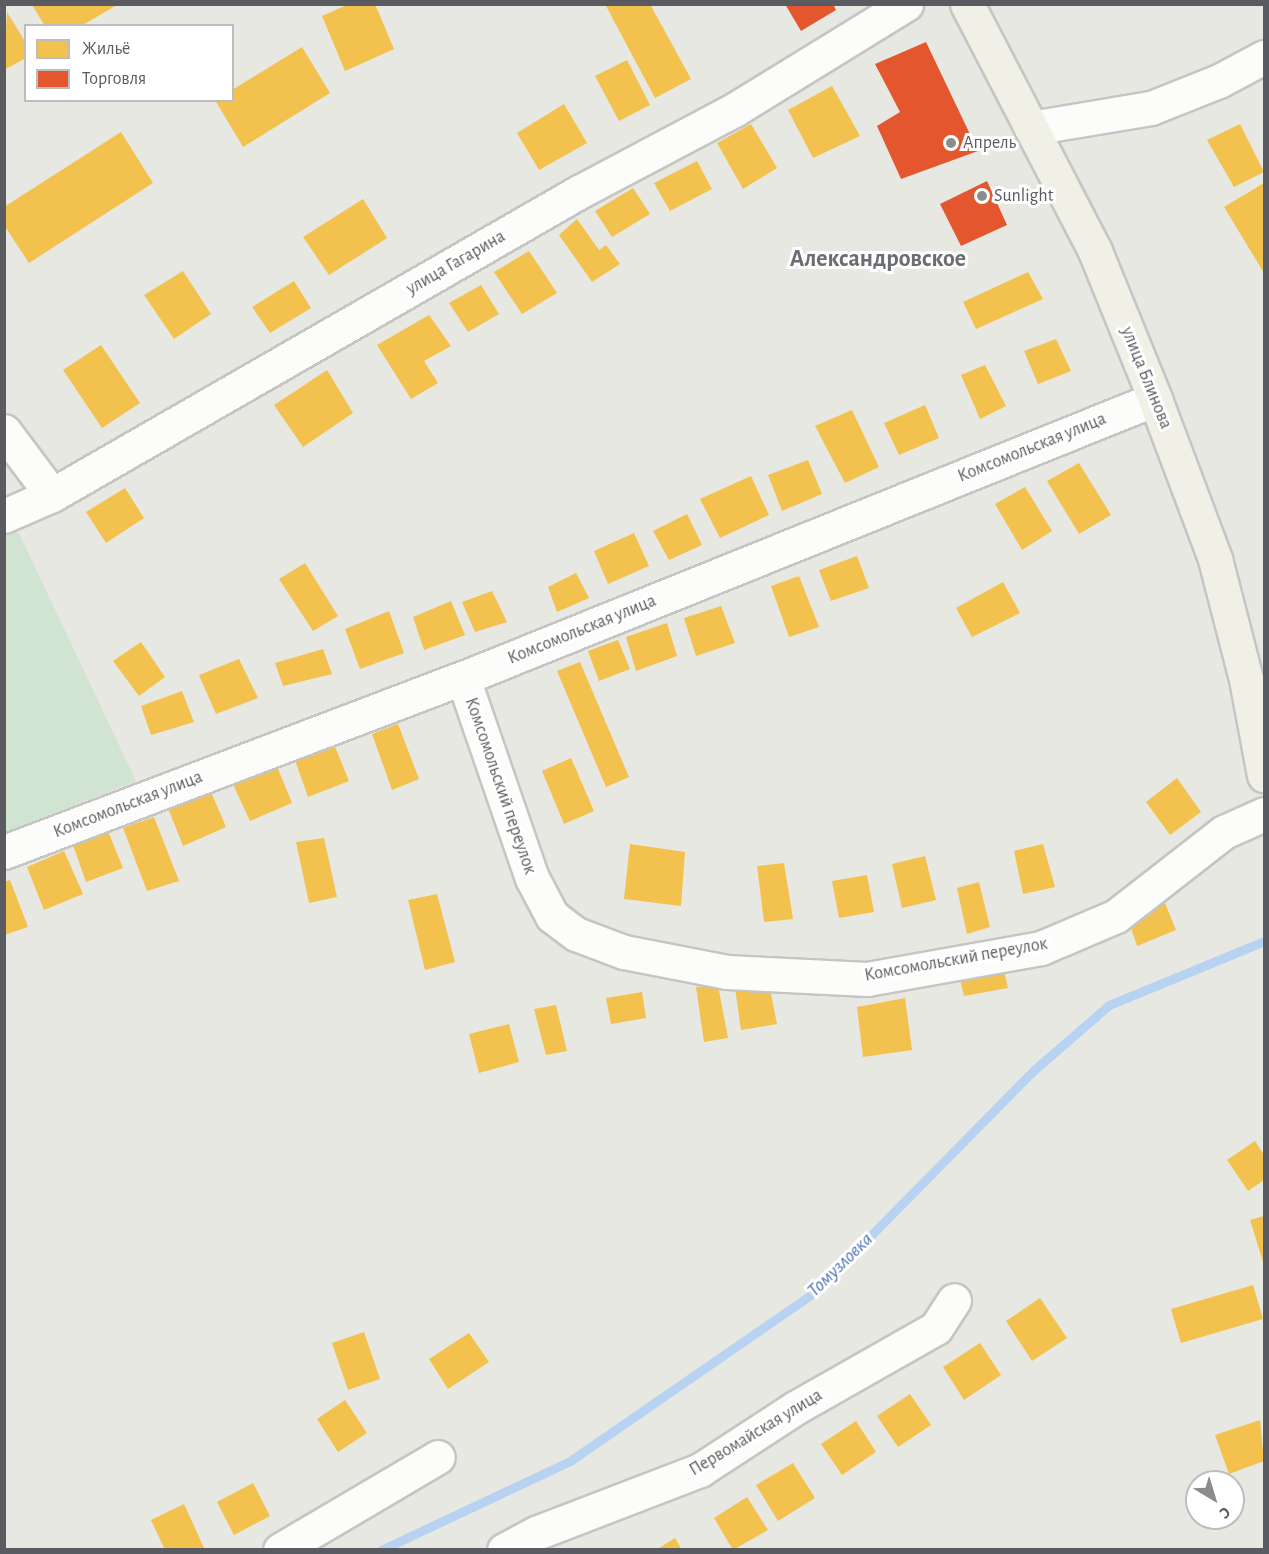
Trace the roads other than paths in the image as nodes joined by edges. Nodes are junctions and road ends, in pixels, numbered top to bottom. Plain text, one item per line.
1 (906, 4) edge
2 (967, 4) edge
3 (1264, 57) edge
4 (1031, 128) junction
5 (1155, 399) junction
6 (4, 431) edge
7 (52, 495) junction
8 (4, 516) edge
9 (463, 678) junction
10 (1264, 775) edge
11 (1264, 814) edge
12 (4, 852) edge
13 (954, 1300) dead end
14 (438, 1457) dead end
15 (280, 1550) edge
16 (504, 1550) edge

1 - 7 street, улица Гагарина
2 - 4 main road, улица Блинова
3 - 4 street
4 - 5 main road, улица Блинова
5 - 9 street, Комсомольская улица
5 - 10 main road, улица Блинова
6 - 7 street
7 - 8 street, улица Гагарина
9 - 11 street, Комсомольский переулок
9 - 12 street, Комсомольская улица
13 - 16 street, Первомайская улица
14 - 15 street

